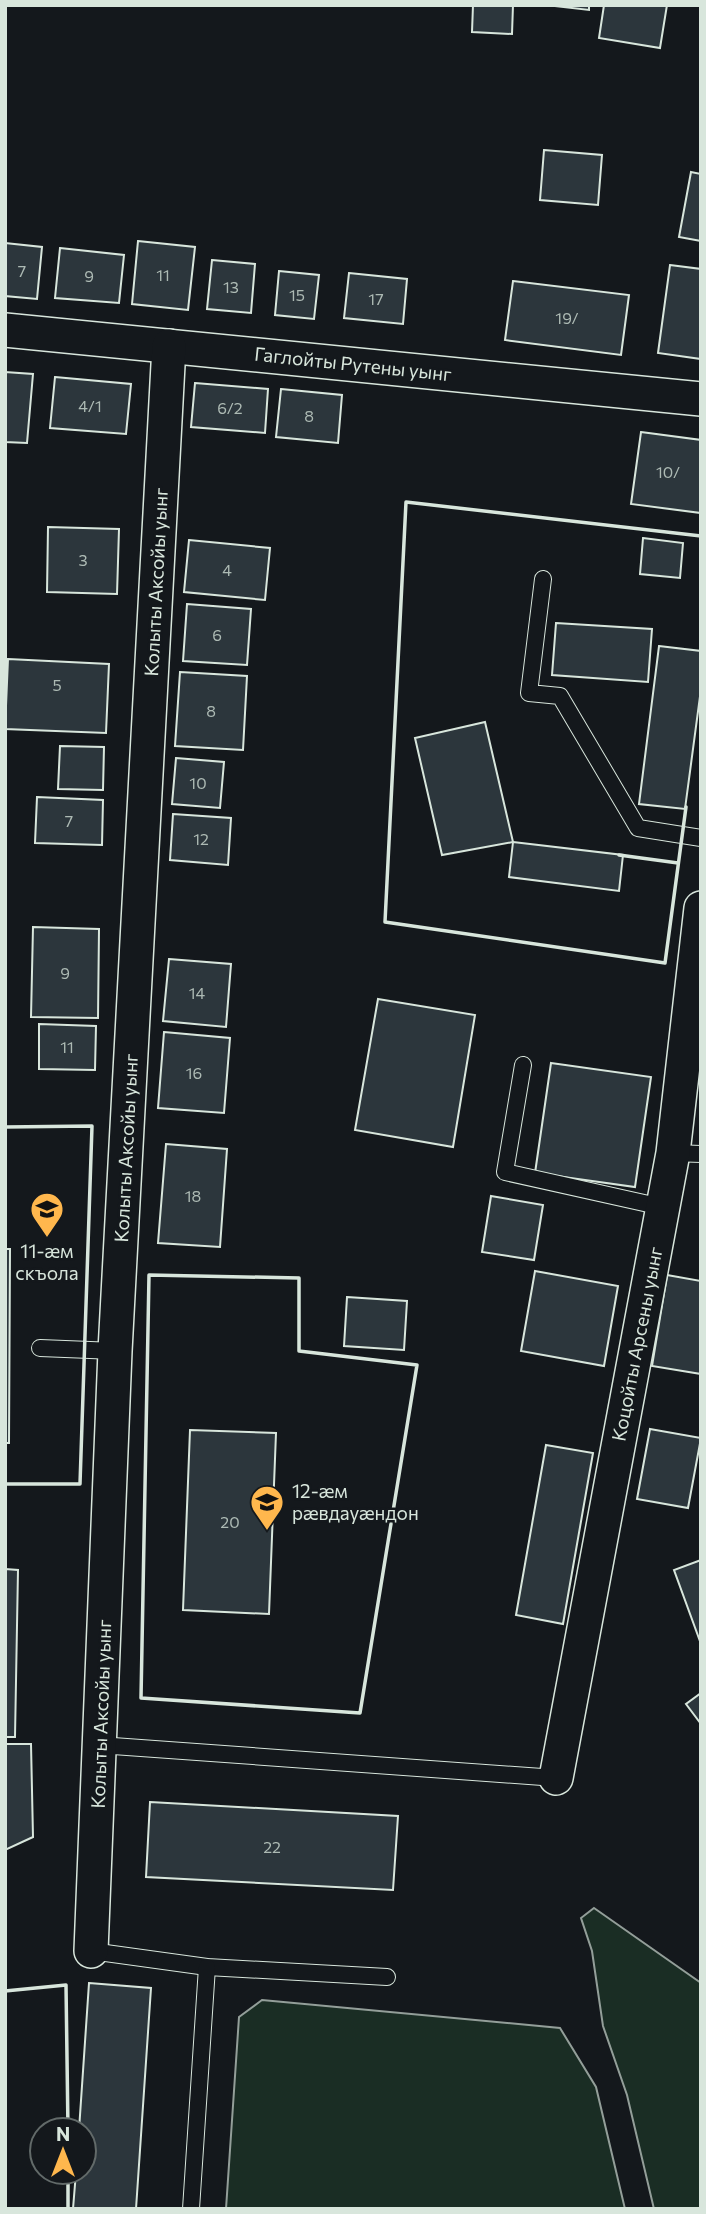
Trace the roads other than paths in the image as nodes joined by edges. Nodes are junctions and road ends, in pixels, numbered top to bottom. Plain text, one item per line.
1 (5, 330) edge
2 (169, 346) junction
3 (701, 399) edge
4 (542, 579) dead end
5 (701, 838) edge
6 (701, 908) edge
7 (523, 1065) dead end
8 (687, 1153) edge
9 (662, 1207) junction
10 (40, 1348) dead end
11 (115, 1351) junction
12 (99, 1745) junction
13 (556, 1778) joint
14 (91, 1951) joint
15 (207, 1967) junction
16 (387, 1977) dead end
17 (191, 2209) edge

1 - 2 street, Гаглойты Рутены уынг
2 - 3 street, Гаглойты Рутены уынг
2 - 11 street, Колыты Аксойы уынг
4 - 5 lane
6 - 8 street, Коцойты Арсены уынг
7 - 9 lane
8 - 9 street, Коцойты Арсены уынг
9 - 13 street, Коцойты Арсены уынг
10 - 11 lane
11 - 12 street, Колыты Аксойы уынг
12 - 13 lane
12 - 14 street, Колыты Аксойы уынг
14 - 15 lane
15 - 16 lane
15 - 17 lane

